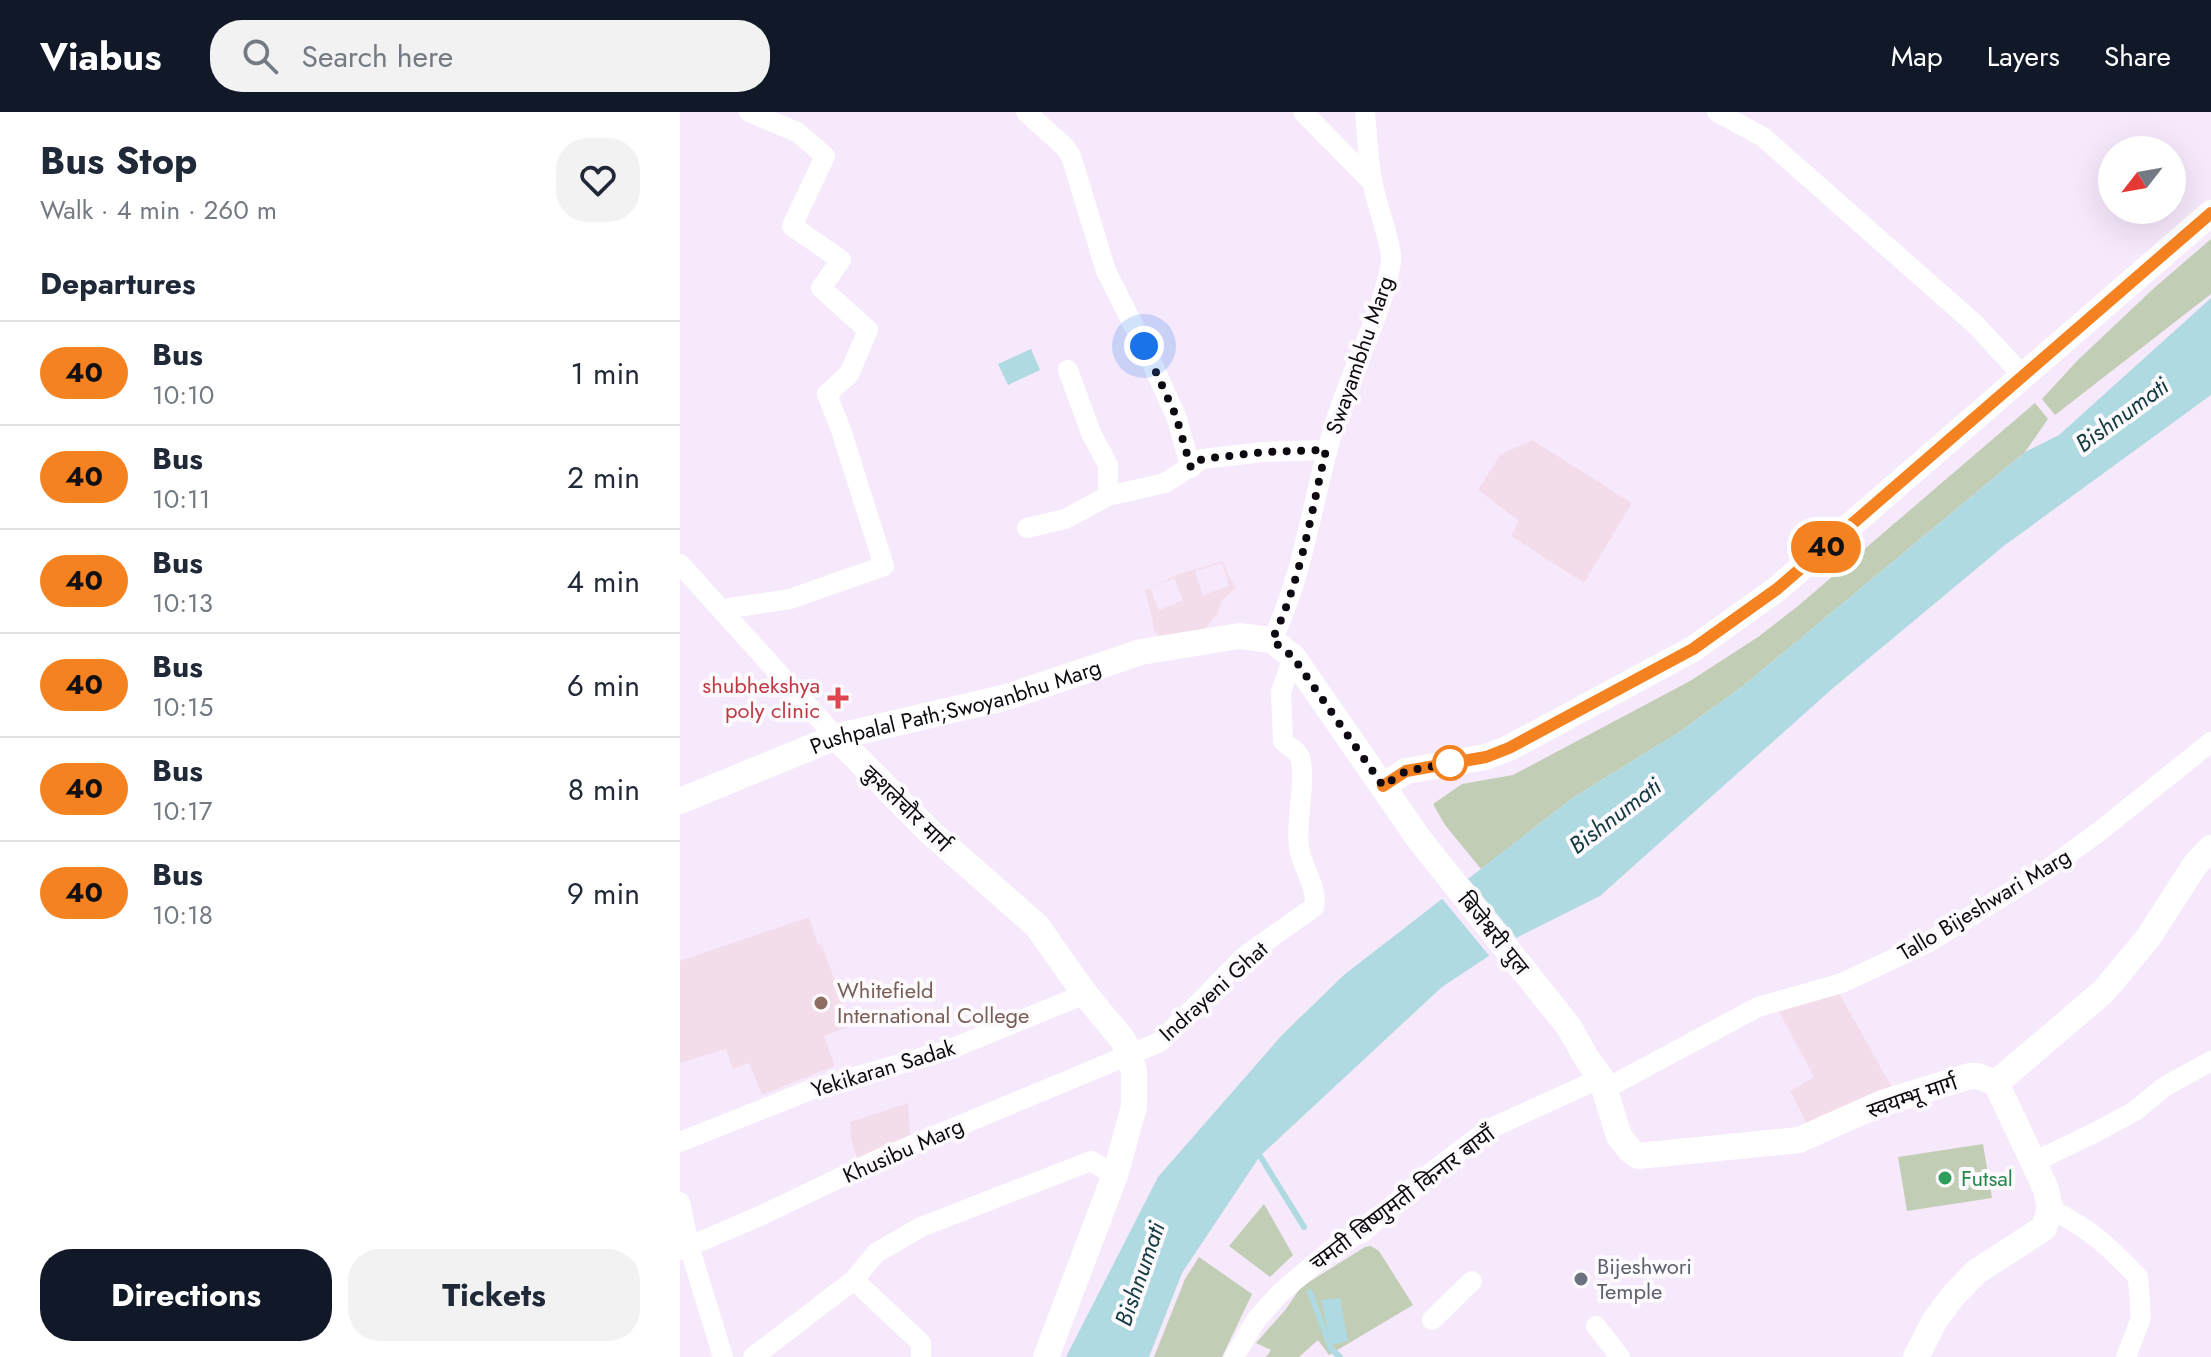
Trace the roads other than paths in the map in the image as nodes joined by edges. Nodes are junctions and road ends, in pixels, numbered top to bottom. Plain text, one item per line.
1 (749, 112) edge
2 (1026, 112) edge
3 (1303, 112) edge
4 (1365, 112) edge
5 (1717, 112) edge
6 (1372, 182) junction
7 (2211, 213) edge
8 (1068, 370) dead end
9 (2023, 376) junction
10 (1326, 450) junction
11 (1191, 468) junction
12 (1108, 496) junction
13 (1027, 528) dead end
14 (680, 564) edge
15 (723, 612) junction
16 (1272, 640) junction
17 (1293, 657) junction
18 (836, 737) junction
19 (2211, 742) edge
20 (1383, 786) junction
21 (680, 801) edge
22 (2211, 848) edge
23 (1085, 994) junction
24 (1569, 1027) joint
25 (1129, 1053) junction
26 (2211, 1061) edge
27 (1603, 1083) junction
28 (1996, 1083) junction
29 (681, 1139) edge
30 (2027, 1150) junction
31 (1115, 1175) junction
32 (680, 1202) edge
33 (2050, 1209) junction
34 (684, 1248) edge
35 (854, 1280) junction
36 (1472, 1281) dead end
37 (1432, 1320) dead end
38 (1596, 1326) dead end
39 (723, 1357) edge
40 (753, 1357) edge
41 (921, 1357) edge
42 (1046, 1357) edge
43 (1234, 1357) edge
44 (1620, 1357) edge
45 (1916, 1357) edge
46 (2126, 1357) edge

1 - 15 street
2 - 11 street
3 - 6 street
4 - 6 street, Swayambhu Marg
5 - 9 street
6 - 10 street, Swayambhu Marg
7 - 9 main road
8 - 12 street
9 - 20 main road
10 - 11 street
10 - 16 street, Swayambhu Marg
11 - 12 street
12 - 13 street
14 - 15 street, कुशलेचौर मार्ग
15 - 18 street, कुशलेचौर मार्ग
16 - 17 main road, बिजेश्वरी पुल
16 - 18 main road, Pushpalal Path;Swoyanbhu Marg
17 - 20 main road, बिजेश्वरी पुल
17 - 25 street, Indrayeni Ghat
18 - 21 main road, Pushpalal Path;Swoyanbhu Marg
18 - 23 main road, कुशलेचौर मार्ग
19 - 27 street, Tallo Bijeshwari Marg
20 - 24 main road, बिजेश्वरी पुल
22 - 28 main road
23 - 25 main road, कुशलेचौर मार्ग
23 - 29 street, Yekikaran Sadak
24 - 27 main road, स्वयम्भू मार्ग
25 - 31 main road
25 - 34 street, Khusibu Marg
26 - 30 street
27 - 28 main road, स्वयम्भू मार्ग
27 - 43 street, चमती बिष्णुमती किनार बायाँ
28 - 30 main road
30 - 33 main road
31 - 35 street
31 - 42 main road
32 - 34 street
33 - 45 main road
33 - 46 street
34 - 39 street
35 - 40 street
35 - 41 street
36 - 37 street
38 - 44 street

